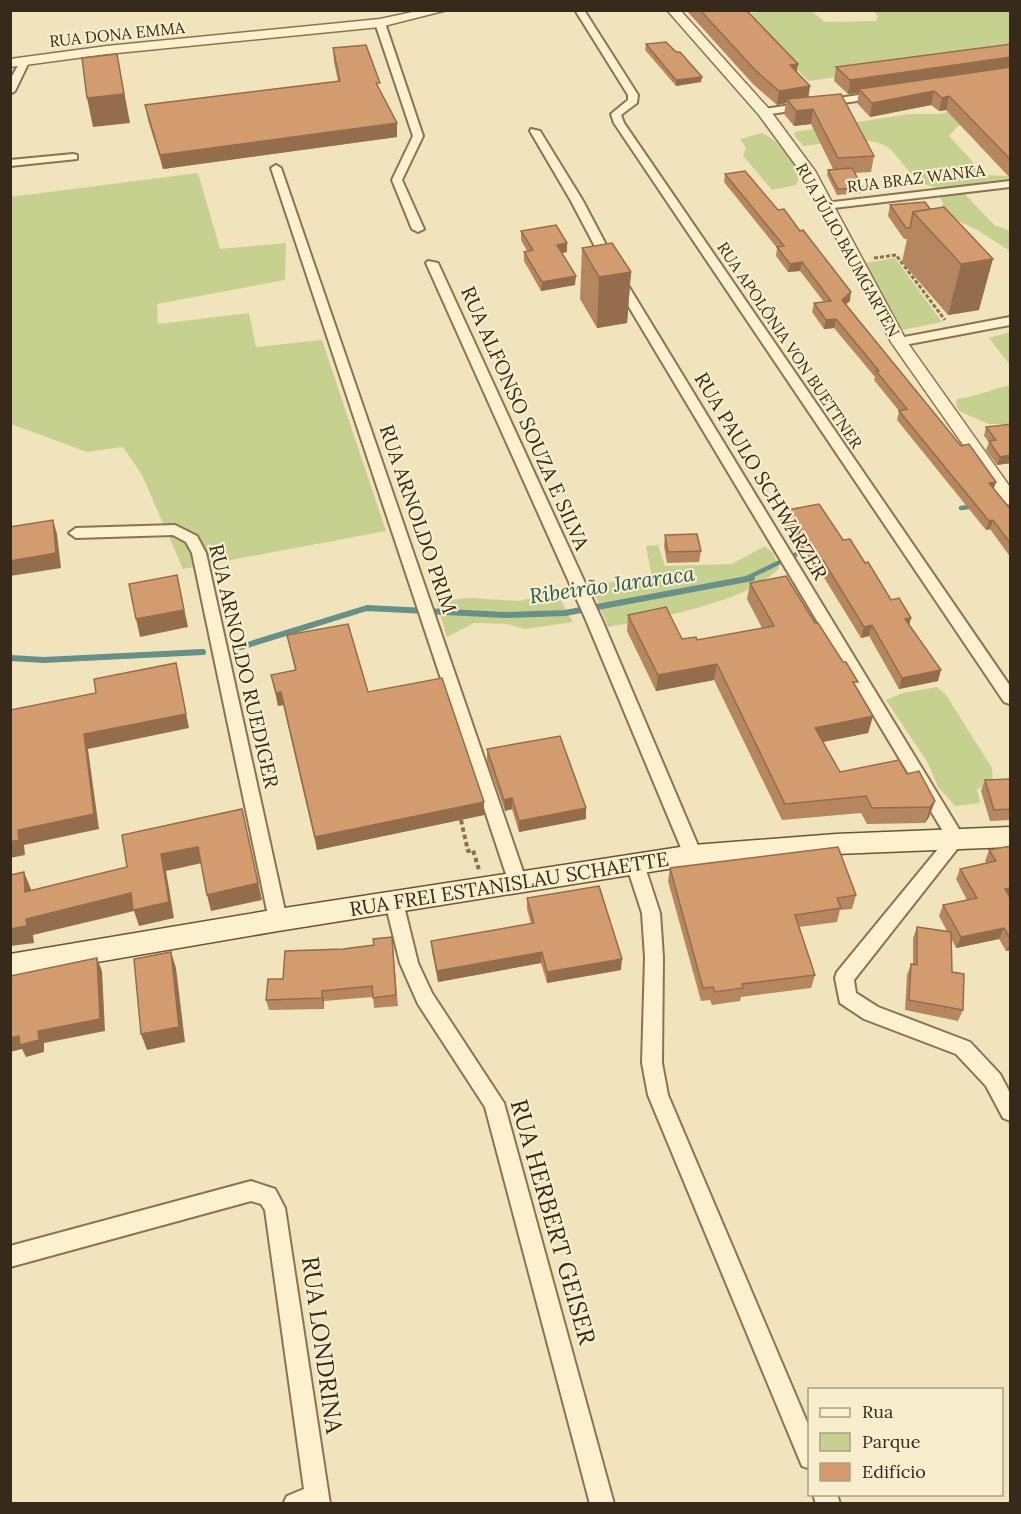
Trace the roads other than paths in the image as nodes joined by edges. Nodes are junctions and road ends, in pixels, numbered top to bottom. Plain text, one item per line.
1 (441, 10) edge
2 (579, 10) edge
3 (673, 10) edge
4 (380, 23) junction
5 (24, 62) junction
6 (10, 63) edge
7 (10, 91) edge
8 (893, 93) edge
9 (764, 112) junction
10 (535, 131) dead end
11 (73, 157) dead end
12 (10, 163) edge
13 (276, 168) dead end
14 (1011, 184) edge
15 (825, 206) junction
16 (418, 230) dead end
17 (432, 263) dead end
18 (1011, 321) edge
19 (899, 342) junction
20 (1009, 495) edge
21 (76, 533) dead end
22 (1011, 698) edge
23 (1011, 837) edge
24 (956, 839) junction
25 (693, 855) junction
26 (635, 864) junction
27 (519, 883) junction
28 (394, 902) junction
29 (278, 920) junction
30 (10, 966) edge
31 (1011, 1112) edge
32 (10, 1257) edge
33 (808, 1453) edge
34 (310, 1501) edge
35 (602, 1503) edge

1 - 4 street, RUA DONA EMMA
2 - 22 street, RUA APOLÔNIA VON BUETTNER
3 - 9 street, RUA JÚLIO BAUMGARTEN
4 - 5 street, RUA DONA EMMA
4 - 16 street
5 - 6 street, RUA DONA EMMA
5 - 7 street
8 - 9 street
9 - 15 street, RUA JÚLIO BAUMGARTEN
10 - 24 street, RUA PAULO SCHWARZER
11 - 12 street
13 - 27 street, RUA ARNOLDO PRIM
14 - 15 street, RUA BRAZ WANKA
15 - 19 street, RUA JÚLIO BAUMGARTEN
17 - 25 street, RUA ALFONSO SOUZA E SILVA
18 - 19 street
19 - 20 street, RUA JÚLIO BAUMGARTEN
21 - 29 street, RUA ARNOLDO RUEDIGER
23 - 24 main road, RUA FREI ESTANISLAU SCHAETTE
24 - 25 main road, RUA FREI ESTANISLAU SCHAETTE
24 - 31 street
25 - 26 main road, RUA FREI ESTANISLAU SCHAETTE
26 - 27 main road, RUA FREI ESTANISLAU SCHAETTE
26 - 33 street
27 - 28 main road, RUA FREI ESTANISLAU SCHAETTE
28 - 29 main road, RUA FREI ESTANISLAU SCHAETTE
28 - 35 street, RUA HERBERT GEISER
29 - 30 main road, RUA FREI ESTANISLAU SCHAETTE
32 - 34 street, RUA LONDRINA

